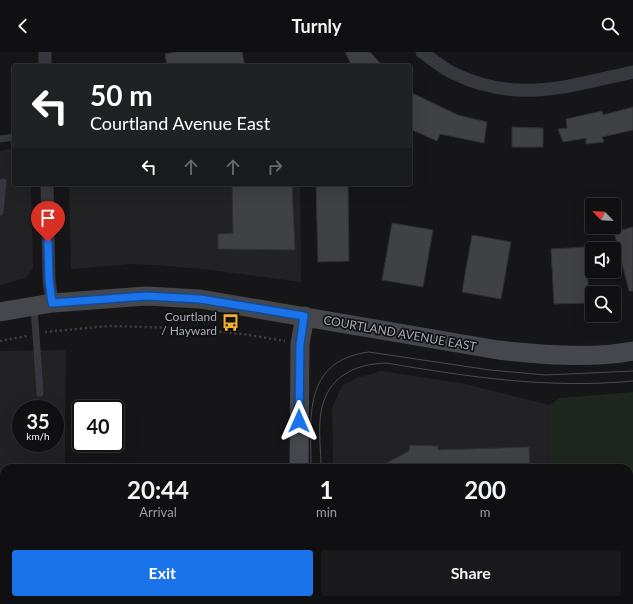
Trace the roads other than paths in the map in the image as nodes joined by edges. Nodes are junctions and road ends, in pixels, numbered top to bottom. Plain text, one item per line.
1 (44, 52) edge
2 (422, 52) edge
3 (45, 64) edge
4 (633, 72) edge
5 (12, 137) edge
6 (0, 139) edge
7 (3, 182) dead end
8 (47, 186) edge
9 (0, 212) edge
10 (43, 304) junction
11 (0, 312) edge
12 (304, 316) junction
13 (633, 352) edge
14 (40, 393) dead end
15 (299, 464) edge

1 - 3 street
2 - 4 street
5 - 6 lane
7 - 9 lane
8 - 10 street
10 - 11 main road, COURTLAND AVENUE EAST
10 - 12 main road, COURTLAND AVENUE EAST
10 - 14 lane
12 - 13 main road, COURTLAND AVENUE EAST
12 - 15 main road

